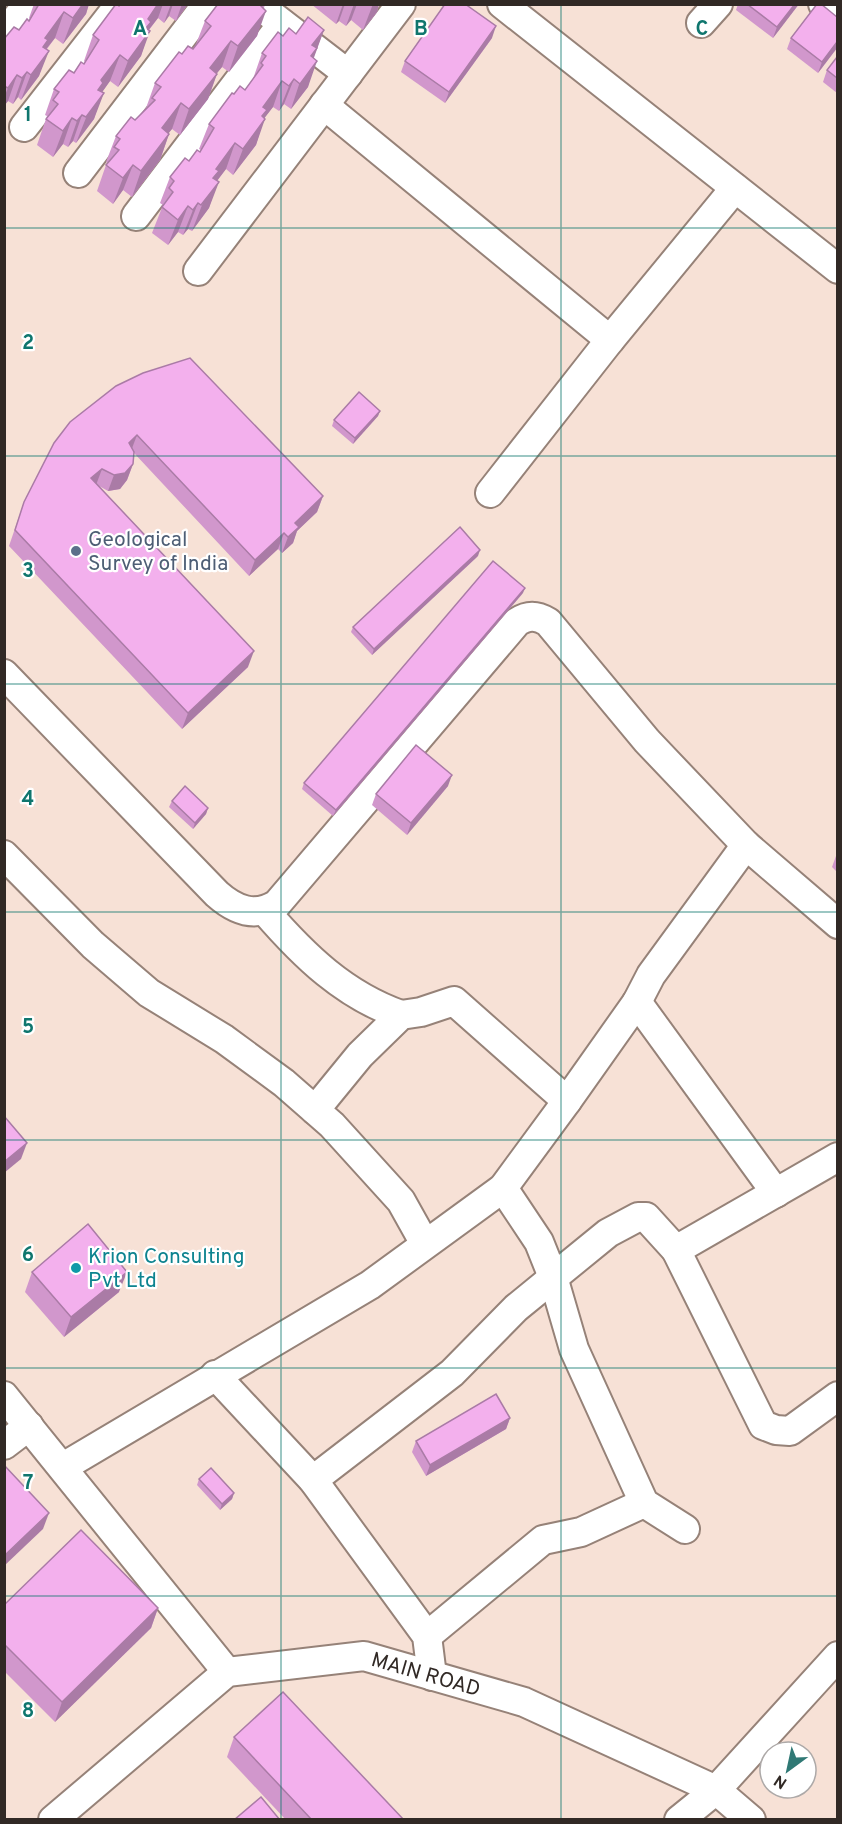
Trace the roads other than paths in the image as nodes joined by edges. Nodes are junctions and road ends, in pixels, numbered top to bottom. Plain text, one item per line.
1 (28, 4) edge
2 (120, 4) edge
3 (207, 4) edge
4 (257, 4) edge
5 (402, 4) edge
6 (502, 4) edge
7 (823, 4) edge
8 (837, 16) edge
9 (282, 24) junction
10 (4, 34) edge
11 (348, 74) junction
12 (324, 105) junction
13 (24, 127) dead end
14 (78, 173) dead end
15 (735, 188) junction
16 (136, 216) dead end
17 (837, 269) edge
18 (198, 271) dead end
19 (610, 340) junction
20 (490, 494) dead end
21 (4, 674) edge
22 (746, 845) junction
23 (4, 855) edge
24 (265, 911) junction
25 (837, 924) edge
26 (638, 1002) junction
27 (401, 1015) junction
28 (567, 1101) junction
29 (315, 1110) junction
30 (837, 1157) edge
31 (503, 1188) junction
32 (776, 1193) junction
33 (425, 1244) junction
34 (676, 1250) junction
35 (553, 1277) junction
36 (215, 1375) junction
37 (4, 1396) edge
38 (835, 1405) edge
39 (29, 1426) junction
40 (4, 1445) edge
41 (63, 1467) junction
42 (313, 1480) junction
43 (644, 1503) junction
44 (686, 1529) dead end
45 (427, 1636) junction
46 (837, 1656) edge
47 (227, 1672) junction
48 (432, 1676) junction
49 (716, 1790) junction
50 (53, 1820) edge
51 (679, 1820) edge
52 (751, 1820) edge

1 - 10 street
2 - 13 street
3 - 14 street
4 - 9 street
5 - 11 street
6 - 15 street
7 - 8 street
9 - 11 street
9 - 16 street
11 - 12 street
12 - 18 street
12 - 19 street
15 - 17 street
15 - 19 street
19 - 20 street
21 - 24 street
22 - 24 street
22 - 25 street
22 - 26 street
23 - 29 street
24 - 27 street
26 - 28 street
26 - 32 street
27 - 28 street
27 - 29 street
28 - 31 street
29 - 33 street
30 - 32 street
31 - 33 street
31 - 35 street
32 - 34 street
33 - 36 street
34 - 35 street
34 - 38 street
35 - 42 street
35 - 43 street
36 - 41 street
36 - 42 street
37 - 39 street
39 - 40 street
39 - 41 street
41 - 47 street
42 - 45 street
43 - 44 street
43 - 45 street
45 - 48 street
46 - 49 street
47 - 48 street, MAIN ROAD
47 - 50 street
48 - 49 street, MAIN ROAD
49 - 51 street
49 - 52 street, MAIN ROAD

